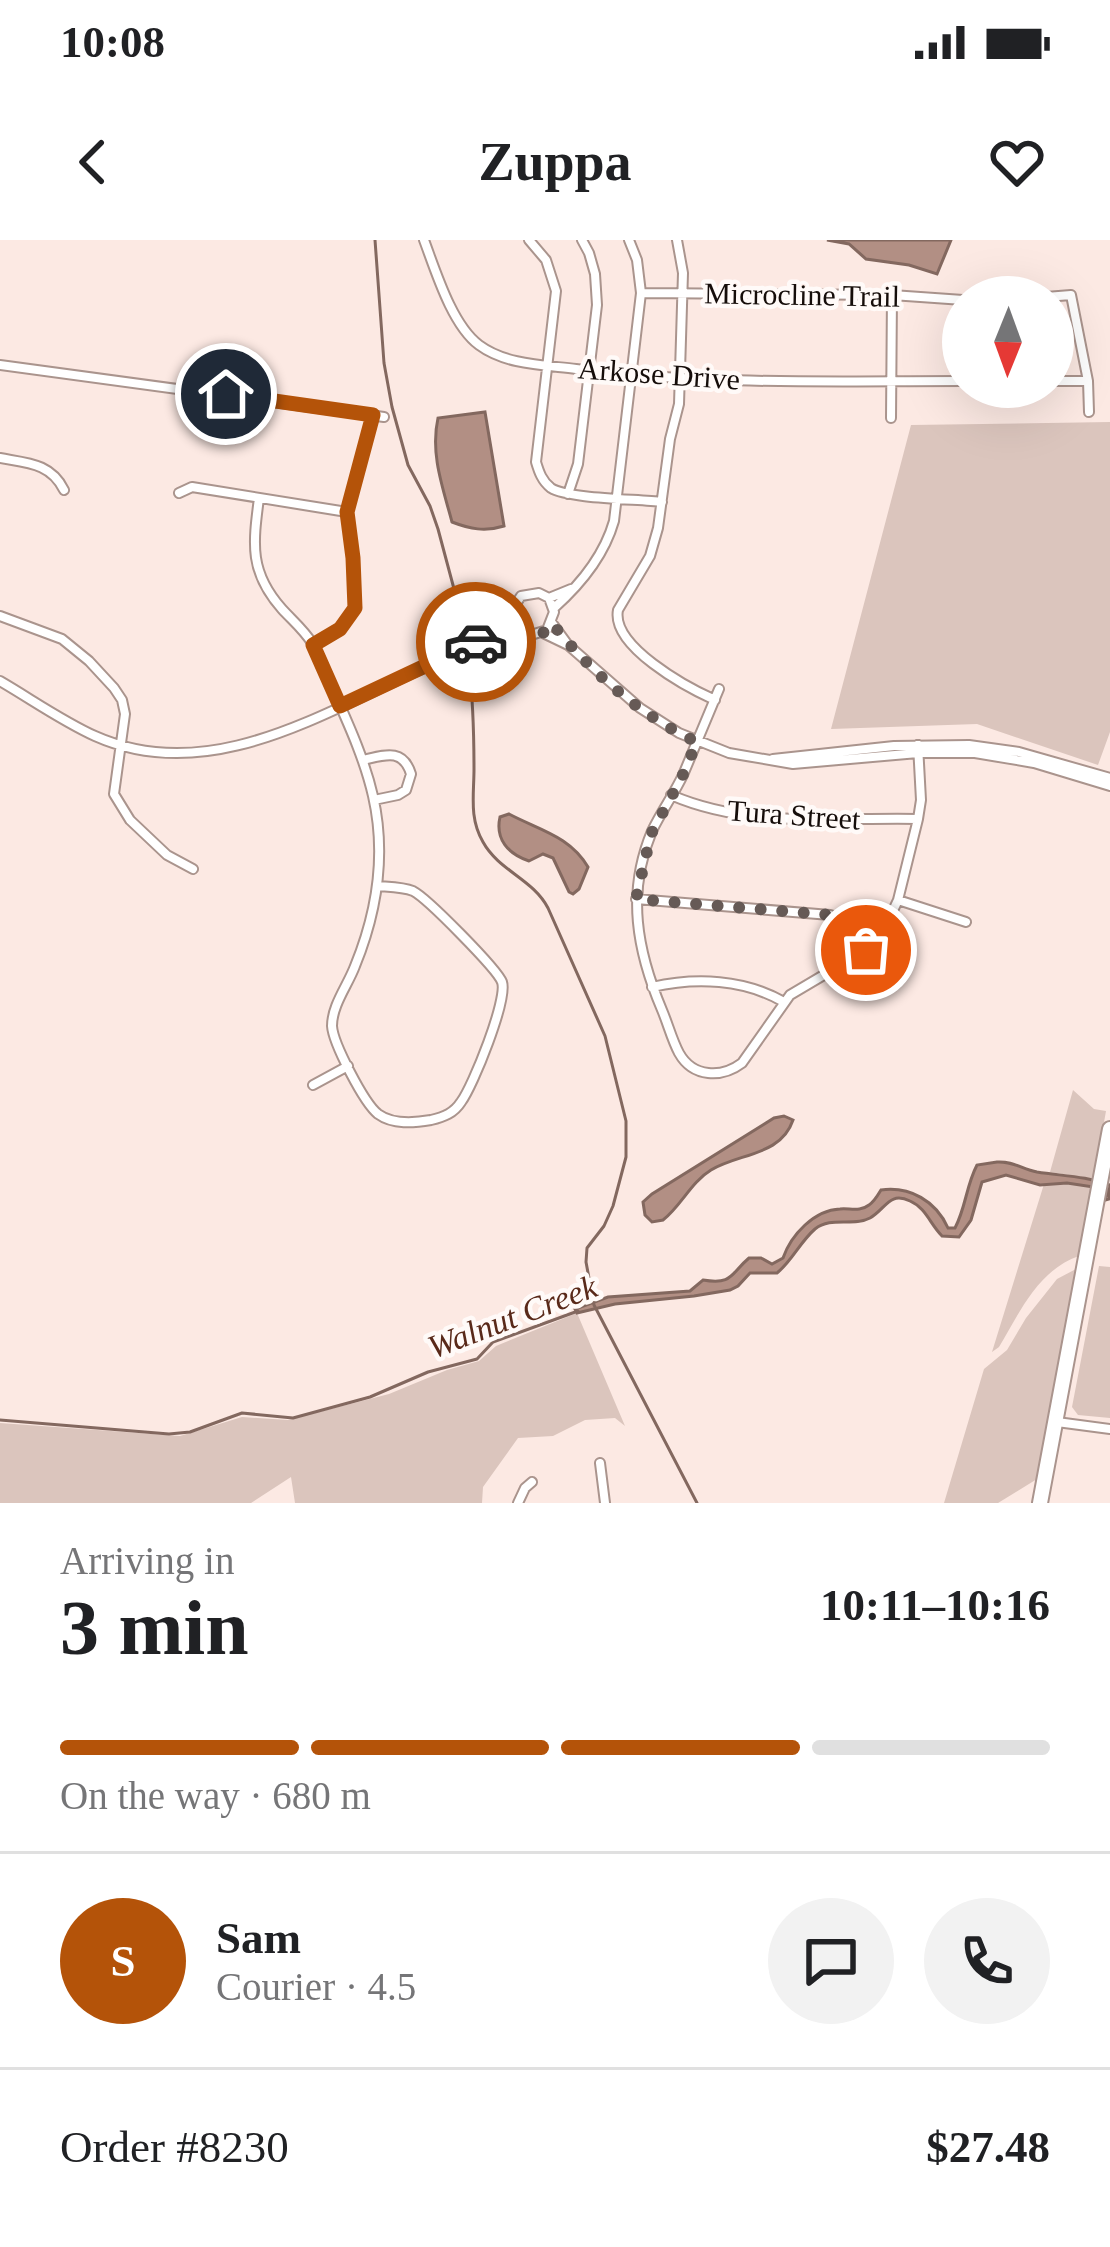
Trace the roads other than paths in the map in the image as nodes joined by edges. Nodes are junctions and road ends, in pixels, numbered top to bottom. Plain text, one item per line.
1 (424, 240) edge
2 (529, 240) edge
3 (582, 240) edge
4 (629, 240) edge
5 (677, 240) edge
6 (641, 293) junction
7 (683, 294) junction
8 (892, 295) junction
9 (942, 299) edge
10 (1074, 311) edge
11 (0, 365) edge
12 (547, 366) junction
13 (591, 371) junction
14 (631, 375) junction
15 (679, 380) junction
16 (891, 381) junction
17 (942, 381) edge
18 (1074, 381) edge
19 (1088, 381) junction
20 (1089, 412) dead end
21 (373, 415) junction
22 (384, 417) dead end
23 (891, 418) dead end
24 (0, 458) edge
25 (64, 490) dead end
26 (179, 493) dead end
27 (568, 494) junction
28 (618, 497) junction
29 (260, 498) junction
30 (662, 502) junction
31 (347, 512) junction
32 (552, 603) junction
33 (0, 616) edge
34 (512, 616) junction
35 (552, 623) junction
36 (515, 627) junction
37 (495, 632) junction
38 (543, 633) junction
39 (313, 645) junction
40 (568, 645) junction
41 (0, 681) edge
42 (719, 689) dead end
43 (715, 700) junction
44 (340, 706) junction
45 (697, 742) junction
46 (120, 745) junction
47 (918, 749) junction
48 (364, 760) junction
49 (1110, 782) edge
50 (671, 795) junction
51 (374, 800) junction
52 (918, 819) junction
53 (193, 869) dead end
54 (377, 886) junction
55 (636, 899) junction
56 (898, 900) junction
57 (966, 922) dead end
58 (878, 936) junction
59 (652, 987) junction
60 (784, 1002) junction
61 (348, 1066) junction
62 (313, 1085) dead end
63 (1110, 1129) edge
64 (1057, 1422) junction
65 (1110, 1429) edge
66 (600, 1463) dead end
67 (532, 1482) dead end
68 (518, 1503) edge
69 (605, 1503) edge
70 (1040, 1503) edge

1 - 12 street, Arkose Drive
2 - 12 street
3 - 13 street
4 - 6 street
5 - 7 street
6 - 7 street, Microcline Trail
6 - 14 street
7 - 8 street, Microcline Trail
7 - 15 street
8 - 9 street, Microcline Trail
8 - 16 street
10 - 19 street
11 - 21 street
12 - 13 street, Arkose Drive
12 - 27 street
13 - 14 street, Arkose Drive
13 - 27 street
14 - 15 street, Arkose Drive
14 - 28 street
15 - 16 street, Arkose Drive
15 - 30 street
16 - 17 street, Arkose Drive
16 - 23 street
18 - 19 street
19 - 20 street
21 - 22 street
21 - 31 street
24 - 25 street
26 - 29 street
27 - 28 street
28 - 30 street
28 - 32 street
29 - 31 street
29 - 39 street
30 - 43 street
31 - 39 street
32 - 34 street
32 - 35 street
33 - 46 street
34 - 36 street
34 - 37 street
35 - 38 street
35 - 40 street
36 - 37 street
36 - 38 street
37 - 44 street
38 - 40 street
39 - 44 street
40 - 45 street
41 - 46 street
42 - 43 street
43 - 45 street
44 - 46 street
44 - 48 street
45 - 47 street
45 - 50 street
46 - 53 street
47 - 49 street
47 - 52 street
48 - 51 street
48 - 51 street
50 - 52 street, Tura Street
50 - 55 street
51 - 54 street
52 - 56 street
54 - 61 street
54 - 61 street
55 - 58 street
55 - 59 street
56 - 57 street
56 - 58 street
58 - 60 street
59 - 60 street
59 - 60 street
61 - 62 street
63 - 64 main road
64 - 65 street
64 - 70 main road
66 - 69 street
67 - 68 street

